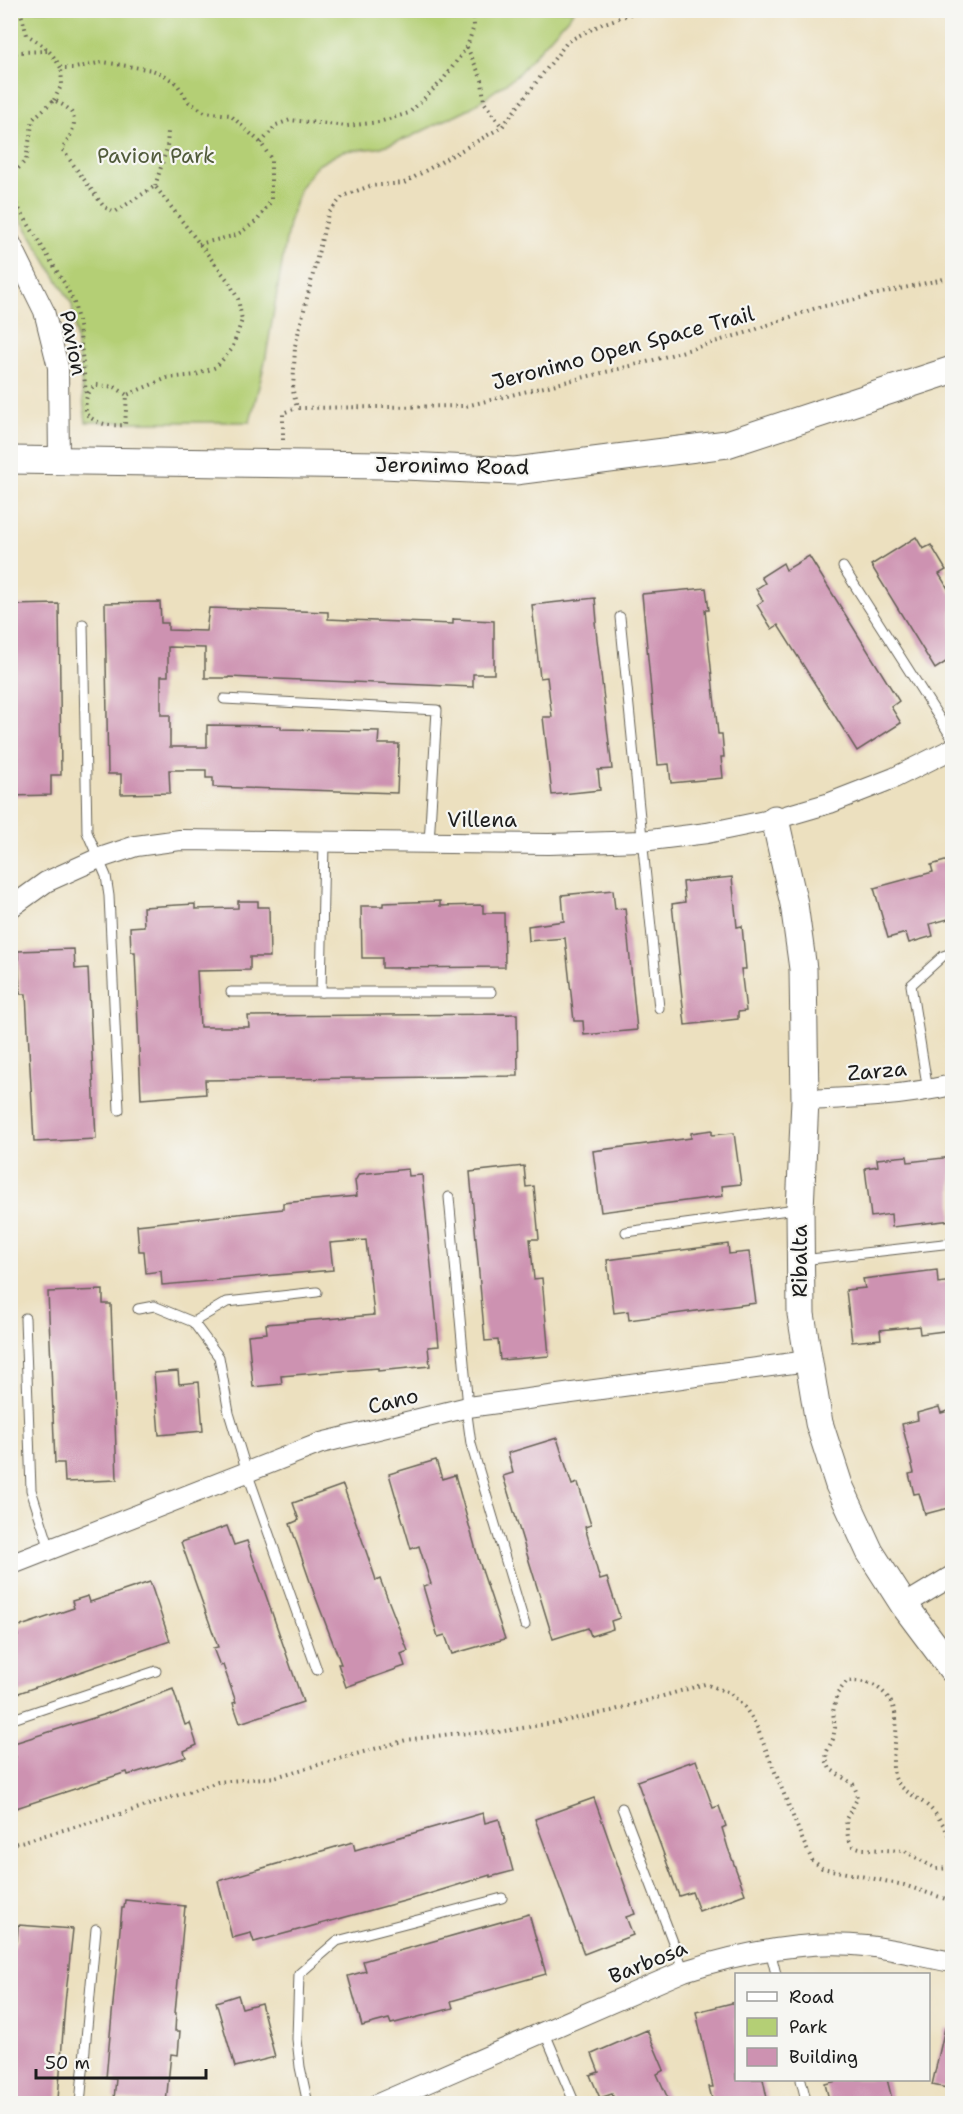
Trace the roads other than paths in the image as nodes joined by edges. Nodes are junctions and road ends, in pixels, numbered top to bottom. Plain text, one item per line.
1 (10, 242) edge
2 (952, 370) edge
3 (10, 460) edge
4 (59, 461) junction
5 (843, 567) dead end
6 (620, 617) dead end
7 (82, 624) dead end
8 (224, 699) dead end
9 (952, 738) edge
10 (952, 749) edge
11 (775, 819) junction
12 (642, 841) junction
13 (324, 842) junction
14 (429, 843) junction
15 (98, 859) junction
16 (10, 908) edge
17 (952, 953) edge
18 (231, 992) dead end
19 (321, 992) junction
20 (490, 992) dead end
21 (659, 1008) dead end
22 (952, 1085) edge
23 (927, 1091) junction
24 (805, 1100) junction
25 (119, 1110) dead end
26 (449, 1197) dead end
27 (800, 1209) junction
28 (626, 1232) dead end
29 (952, 1243) edge
30 (800, 1260) junction
31 (317, 1292) dead end
32 (138, 1309) dead end
33 (25, 1318) dead end
34 (194, 1322) junction
35 (808, 1361) junction
36 (467, 1407) junction
37 (247, 1472) junction
38 (50, 1549) junction
39 (10, 1565) edge
40 (952, 1576) edge
41 (904, 1605) junction
42 (525, 1625) dead end
43 (952, 1669) edge
44 (317, 1670) dead end
45 (156, 1671) dead end
46 (10, 1720) edge
47 (622, 1809) dead end
48 (502, 1898) dead end
49 (96, 1929) dead end
50 (770, 1950) junction
51 (952, 1962) edge
52 (684, 1971) junction
53 (776, 1973) edge
54 (544, 2031) junction
55 (802, 2081) edge
56 (80, 2103) edge
57 (308, 2103) edge
58 (378, 2103) edge
59 (575, 2103) edge
60 (807, 2103) edge

1 - 4 street, Pavion
2 - 4 main road, Jeronimo Road
3 - 4 main road, Jeronimo Road
5 - 9 lane
6 - 12 lane
7 - 15 lane
8 - 14 lane
10 - 11 street, Villena
11 - 12 street, Villena
11 - 24 main road, Ribalta
12 - 14 street, Villena
12 - 21 lane
13 - 14 street, Villena
13 - 15 street, Villena
13 - 19 lane
15 - 16 street, Villena
15 - 25 lane
17 - 23 lane
18 - 19 lane
19 - 20 lane
22 - 23 street, Zarza
23 - 24 street, Zarza
24 - 27 main road, Ribalta
26 - 36 lane
27 - 28 lane
27 - 30 main road, Ribalta
29 - 30 lane
30 - 35 main road, Ribalta
31 - 34 lane
32 - 34 lane
33 - 38 lane
34 - 37 lane
35 - 36 street, Cano
35 - 41 main road, Ribalta
36 - 37 street, Cano
36 - 42 lane
37 - 38 street, Cano
37 - 44 lane
38 - 39 street, Cano
40 - 41 street
41 - 43 main road, Ribalta
45 - 46 lane
47 - 52 lane
48 - 57 lane
49 - 56 lane
50 - 51 street, Barbosa
50 - 52 street, Barbosa
50 - 53 lane
52 - 54 street, Barbosa
54 - 58 street, Barbosa
54 - 59 lane
55 - 60 lane

